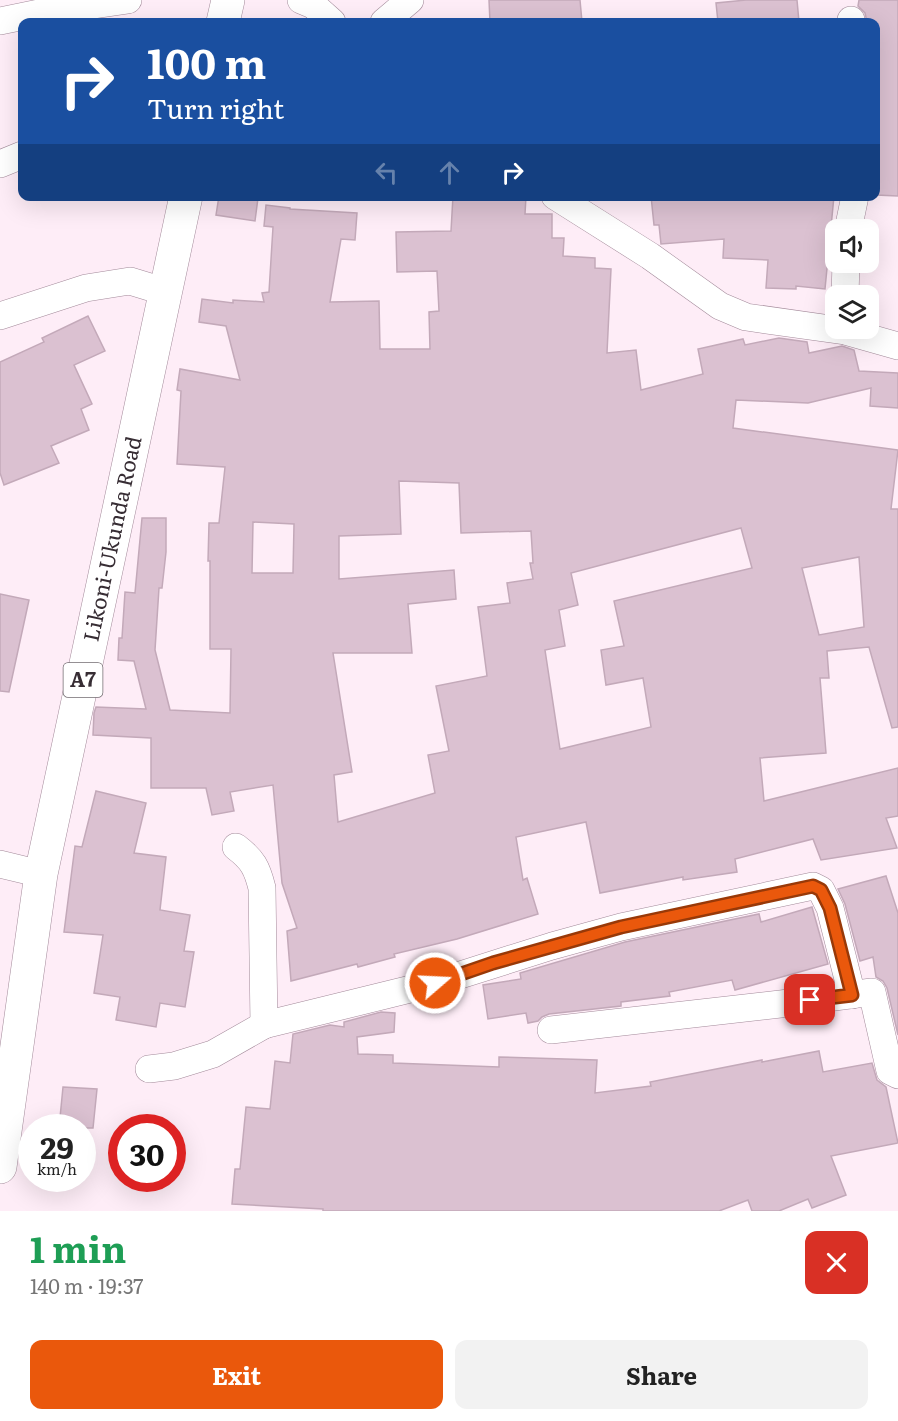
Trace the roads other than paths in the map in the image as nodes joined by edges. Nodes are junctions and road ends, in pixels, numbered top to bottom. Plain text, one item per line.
1 (128, 0) edge
2 (228, 0) edge
3 (301, 0) edge
4 (410, 0) edge
5 (224, 18) edge
6 (327, 18) edge
7 (389, 18) edge
8 (0, 21) edge
9 (18, 157) edge
10 (0, 164) edge
11 (185, 201) edge
12 (563, 201) edge
13 (854, 201) edge
14 (850, 219) edge
15 (166, 292) junction
16 (0, 316) edge
17 (825, 327) edge
18 (875, 339) edge
19 (898, 346) edge
20 (236, 847) dead end
21 (0, 864) edge
22 (41, 874) junction
23 (852, 995) junction
24 (264, 1025) junction
25 (551, 1029) dead end
26 (149, 1069) dead end
27 (898, 1075) edge
28 (5, 1100) edge
29 (0, 1167) edge

1 - 8 street
2 - 5 highway
3 - 6 street
4 - 7 street
9 - 10 street
11 - 15 highway, Likoni-Ukunda Road / A7
12 - 17 street
13 - 14 street
15 - 16 street
15 - 22 highway, Likoni-Ukunda Road / A7
18 - 19 street
20 - 24 street
21 - 22 street
22 - 28 highway, Likoni-Ukunda Road / A7
23 - 24 street
23 - 25 street
23 - 27 street
24 - 26 street
28 - 29 highway, Likoni-Ukunda Road / A7

